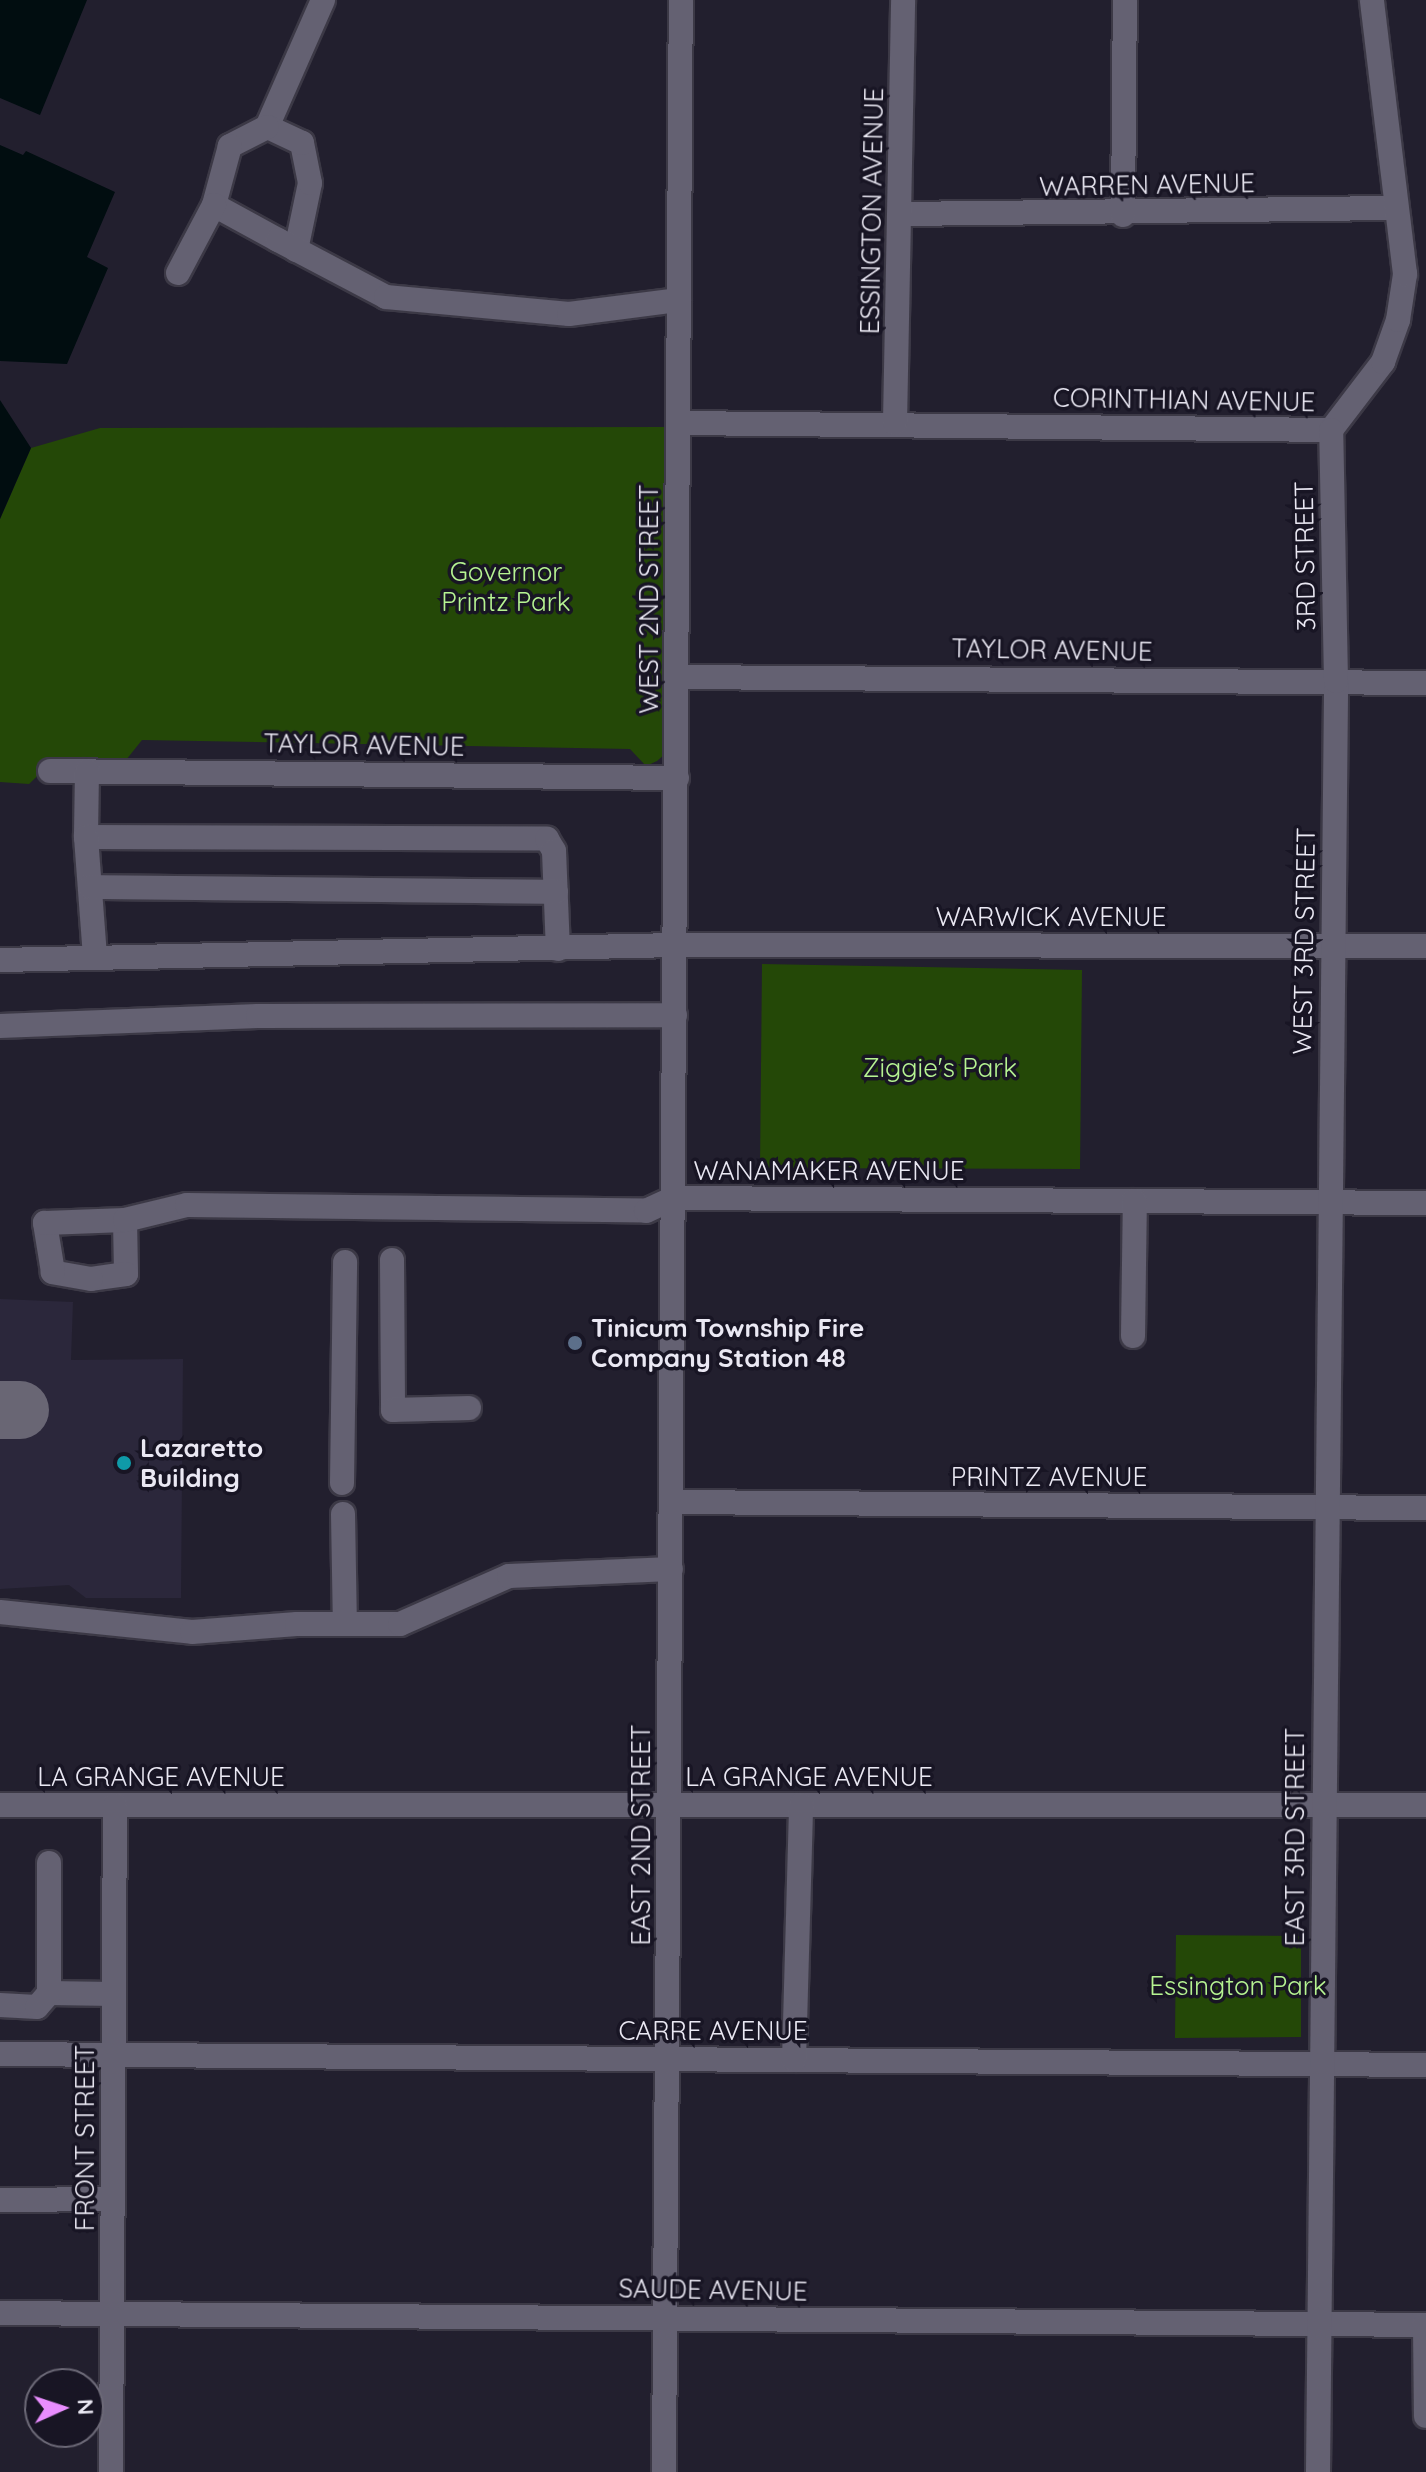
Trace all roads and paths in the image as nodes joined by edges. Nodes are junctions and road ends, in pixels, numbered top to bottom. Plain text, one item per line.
1 (323, 0) edge
2 (681, 0) edge
3 (903, 0) edge
4 (1125, 0) edge
5 (1372, 0) edge
6 (267, 127) junction
7 (214, 205) junction
8 (1394, 208) junction
9 (901, 214) junction
10 (1123, 215) junction
11 (296, 250) junction
12 (178, 273) dead end
13 (679, 300) junction
14 (678, 423) junction
15 (895, 423) junction
16 (1331, 430) junction
17 (677, 677) junction
18 (1336, 681) junction
19 (1426, 683) edge
20 (50, 771) dead end
21 (87, 771) junction
22 (677, 778) junction
23 (86, 837) junction
24 (90, 887) junction
25 (556, 892) junction
26 (675, 945) junction
27 (1331, 946) junction
28 (1426, 946) edge
29 (558, 949) junction
30 (95, 956) junction
31 (0, 960) edge
32 (675, 1015) junction
33 (0, 1026) edge
34 (674, 1198) junction
35 (1135, 1201) junction
36 (1328, 1202) junction
37 (1426, 1203) edge
38 (125, 1220) junction
39 (392, 1260) dead end
40 (345, 1262) dead end
41 (1133, 1336) dead end
42 (469, 1408) dead end
43 (342, 1483) dead end
44 (671, 1502) junction
45 (1325, 1507) junction
46 (1426, 1508) edge
47 (343, 1514) dead end
48 (671, 1569) junction
49 (0, 1612) edge
50 (345, 1624) junction
51 (0, 1805) edge
52 (115, 1805) junction
53 (669, 1805) junction
54 (801, 1805) junction
55 (1323, 1805) junction
56 (1426, 1805) edge
57 (49, 1863) dead end
58 (49, 1993) junction
59 (114, 1994) junction
60 (0, 2005) edge
61 (0, 2054) edge
62 (113, 2054) junction
63 (667, 2059) junction
64 (794, 2060) junction
65 (1321, 2064) junction
66 (1426, 2065) edge
67 (113, 2199) junction
68 (0, 2200) edge
69 (112, 2312) junction
70 (0, 2313) edge
71 (665, 2317) junction
72 (1320, 2324) junction
73 (1426, 2325) edge
74 (1426, 2416) edge
75 (111, 2472) edge
76 (664, 2472) edge
77 (1318, 2472) edge

1 - 6 street
2 - 13 street, WEST 2ND STREET
3 - 9 street, ESSINGTON AVENUE
4 - 10 street
5 - 8 street, CORINTHIAN AVENUE
6 - 7 street
6 - 11 street
7 - 11 street
7 - 12 street
8 - 10 street, WARREN AVENUE
8 - 16 street, CORINTHIAN AVENUE
9 - 10 street, WARREN AVENUE
9 - 15 street, ESSINGTON AVENUE
11 - 13 street
13 - 14 street, WEST 2ND STREET
14 - 15 street, CORINTHIAN AVENUE
14 - 17 street, WEST 2ND STREET
15 - 16 street, CORINTHIAN AVENUE
16 - 18 street, 3RD STREET
17 - 18 street, TAYLOR AVENUE
17 - 22 street, WEST 2ND STREET
18 - 19 street, TAYLOR AVENUE
18 - 27 street, WEST 3RD STREET
20 - 21 street, TAYLOR AVENUE
21 - 22 street, TAYLOR AVENUE
21 - 23 street
22 - 26 street, WEST 2ND STREET
23 - 24 street
23 - 25 street
24 - 25 street
24 - 30 street
25 - 29 street
26 - 27 street, WARWICK AVENUE
26 - 29 street, WARWICK AVENUE
26 - 32 street, WEST 2ND STREET
27 - 28 street, WARWICK AVENUE
27 - 36 street, WEST 3RD STREET
29 - 30 street, WARWICK AVENUE
30 - 31 street, WARWICK AVENUE
32 - 33 street
32 - 34 street, WEST 2ND STREET
34 - 35 street, WANAMAKER AVENUE
34 - 38 street, WANAMAKER AVENUE
34 - 44 street, EAST 2ND STREET
35 - 36 street, WANAMAKER AVENUE
35 - 41 street
36 - 37 street, WANAMAKER AVENUE
36 - 45 street, EAST 3RD STREET
38 - 38 street, WANAMAKER AVENUE
39 - 42 street
40 - 43 street
44 - 45 street, PRINTZ AVENUE
44 - 48 street, EAST 2ND STREET
45 - 46 street, PRINTZ AVENUE
45 - 55 street, EAST 3RD STREET
47 - 50 street
48 - 50 street
48 - 53 street, EAST 2ND STREET
49 - 50 street
51 - 52 street, LA GRANGE AVENUE
52 - 53 street, LA GRANGE AVENUE
52 - 59 street, FRONT STREET
53 - 54 street, LA GRANGE AVENUE
53 - 63 street, EAST 2ND STREET
54 - 55 street, LA GRANGE AVENUE
54 - 64 street
55 - 56 street, LA GRANGE AVENUE
55 - 65 street, EAST 3RD STREET
57 - 58 street
58 - 59 street
58 - 60 street
59 - 62 street, FRONT STREET
61 - 62 street, CARRE AVENUE
62 - 63 street, CARRE AVENUE
62 - 67 street, FRONT STREET
63 - 64 street, CARRE AVENUE
63 - 71 street, EAST 2ND STREET
64 - 65 street, CARRE AVENUE
65 - 66 street, CARRE AVENUE
65 - 72 street, EAST 3RD STREET
67 - 68 street
67 - 69 street, FRONT STREET
69 - 70 street, SAUDE AVENUE
69 - 71 street, SAUDE AVENUE
69 - 75 street, FRONT STREET
71 - 72 street, SAUDE AVENUE
71 - 76 street, EAST 2ND STREET
72 - 73 street, SAUDE AVENUE
72 - 77 street, EAST 3RD STREET
73 - 74 street

